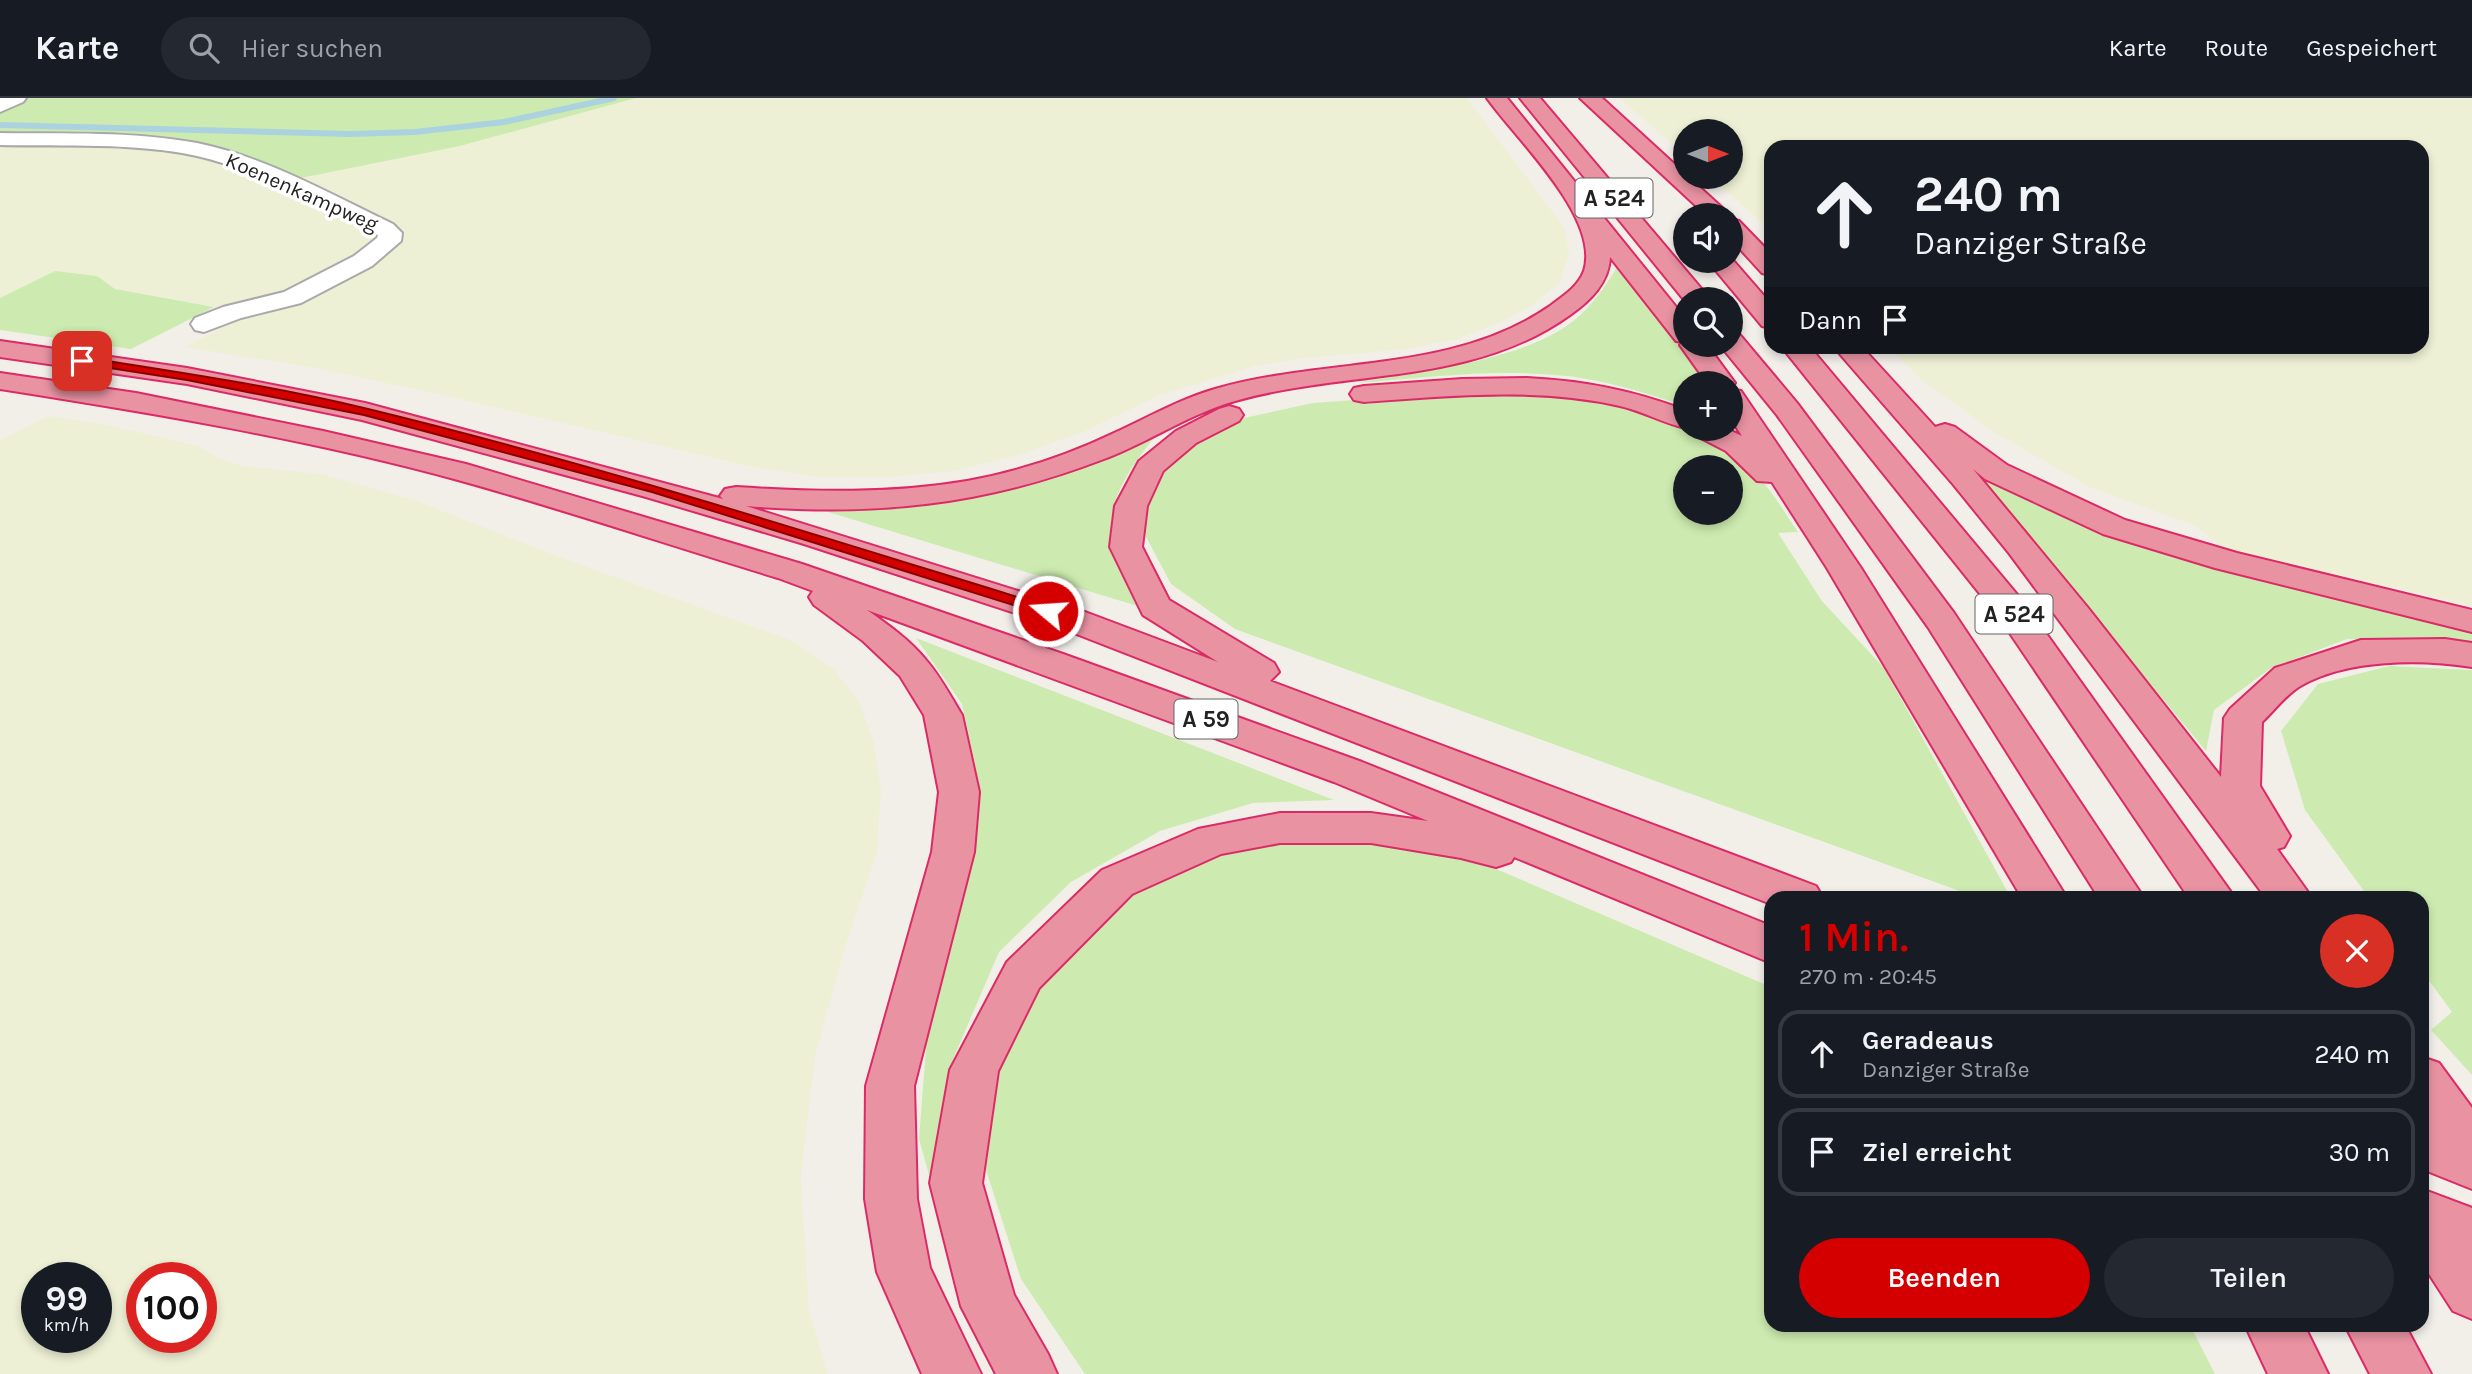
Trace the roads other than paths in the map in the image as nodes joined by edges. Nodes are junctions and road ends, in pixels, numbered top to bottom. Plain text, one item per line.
1 (16, 98) edge
2 (1497, 98) edge
3 (1530, 98) edge
4 (1574, 98) edge
5 (1590, 98) edge
6 (0, 106) edge
7 (0, 139) edge
8 (1650, 180) dead end
9 (1580, 203) junction
10 (1706, 203) edge
11 (1743, 239) edge
12 (1764, 261) edge
13 (1730, 273) edge
14 (1687, 287) edge
15 (1764, 312) edge
16 (1673, 320) edge
17 (204, 324) dead end
18 (0, 349) edge
19 (1801, 354) edge
20 (1854, 354) edge
21 (1743, 356) edge
22 (0, 381) edge
23 (1883, 385) junction
24 (1673, 415) edge
25 (1743, 415) edge
26 (1729, 441) edge
27 (657, 490) junction
28 (1844, 568) junction
29 (790, 571) junction
30 (2472, 621) edge
31 (2472, 655) edge
32 (1409, 749) junction
33 (1617, 881) junction
34 (1783, 891) edge
35 (2041, 891) edge
36 (2117, 891) edge
37 (2208, 891) edge
38 (2285, 891) edge
39 (2302, 891) edge
40 (1764, 942) edge
41 (2429, 1088) edge
42 (2429, 1148) edge
43 (2472, 1149) edge
44 (2472, 1166) edge
45 (2429, 1217) edge
46 (2429, 1225) edge
47 (2472, 1234) edge
48 (2472, 1292) edge
49 (2277, 1332) edge
50 (2377, 1332) edge
51 (952, 1374) edge
52 (1028, 1374) edge
53 (2299, 1374) edge
54 (2402, 1374) edge

1 - 6 street
2 - 9 highway
3 - 14 highway, A 524
4 - 8 highway, A 524
5 - 10 highway
7 - 17 street, Koenenkampweg
9 - 16 highway
9 - 27 highway
11 - 12 highway
13 - 15 highway
18 - 27 highway, A 59
19 - 37 highway, A 524
20 - 23 highway
21 - 36 highway, A 524
22 - 29 highway, A 59
23 - 30 highway
23 - 38 highway
24 - 32 highway
25 - 28 highway
26 - 28 highway
27 - 32 highway, A 59
28 - 35 highway
29 - 33 highway, A 59
29 - 51 highway
31 - 39 highway
32 - 34 highway, A 59
33 - 40 highway, A 59
33 - 52 highway
41 - 43 highway
42 - 44 highway
45 - 47 highway
46 - 48 highway
49 - 53 highway
50 - 54 highway

